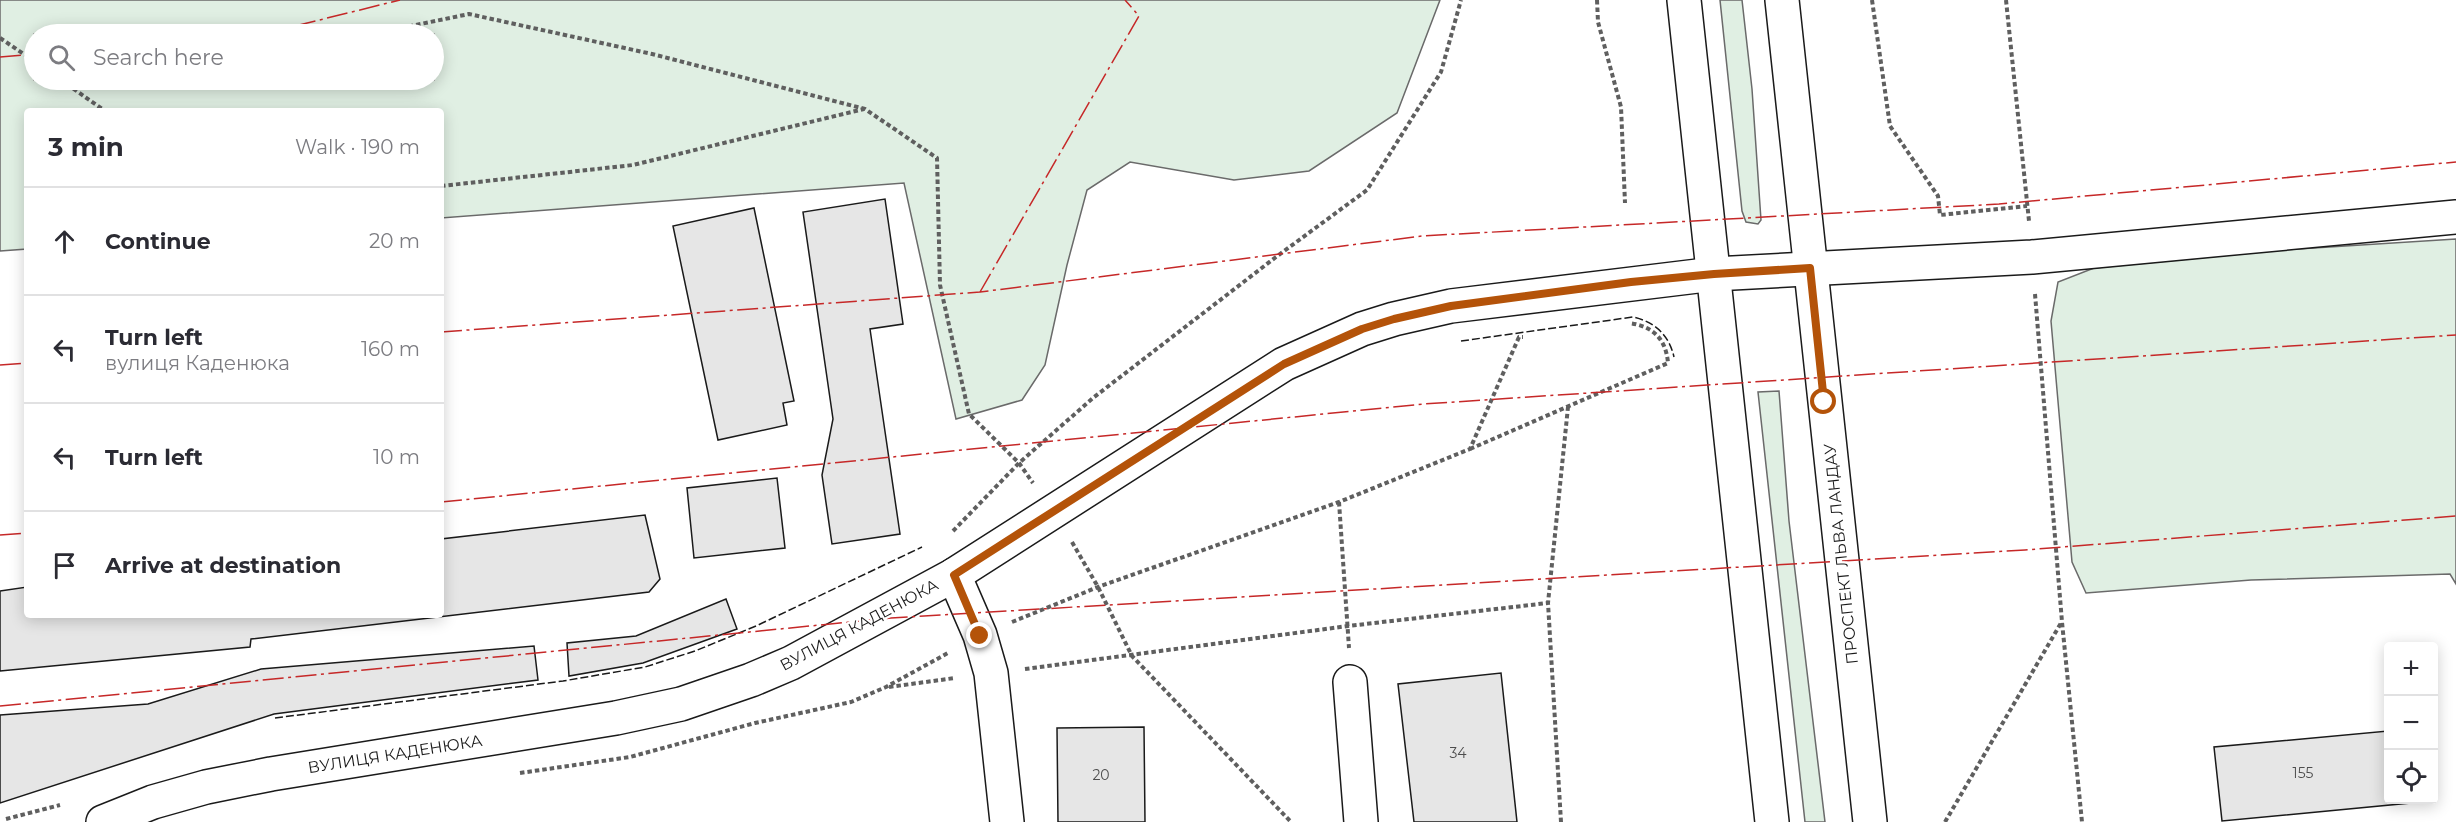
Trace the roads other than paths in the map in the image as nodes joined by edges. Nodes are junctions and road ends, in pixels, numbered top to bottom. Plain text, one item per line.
1 (1684, 0) edge
2 (1782, 0) edge
3 (2456, 217) edge
4 (1810, 268) junction
5 (1714, 274) junction
6 (954, 575) junction
7 (1350, 682) road end
8 (103, 822) edge
9 (1007, 822) edge
10 (1361, 822) edge
11 (1772, 822) edge
12 (1870, 822) edge

1 - 5 street
2 - 4 street, ПРОСПЕКТ ЛЬВА ЛАНДАУ
3 - 4 street, ВУЛИЦЯ КАДЕНЮКА
4 - 5 street, ВУЛИЦЯ КАДЕНЮКА
4 - 12 street, ПРОСПЕКТ ЛЬВА ЛАНДАУ
5 - 6 street, ВУЛИЦЯ КАДЕНЮКА
5 - 11 street
6 - 8 street, ВУЛИЦЯ КАДЕНЮКА
6 - 9 street
7 - 10 street

